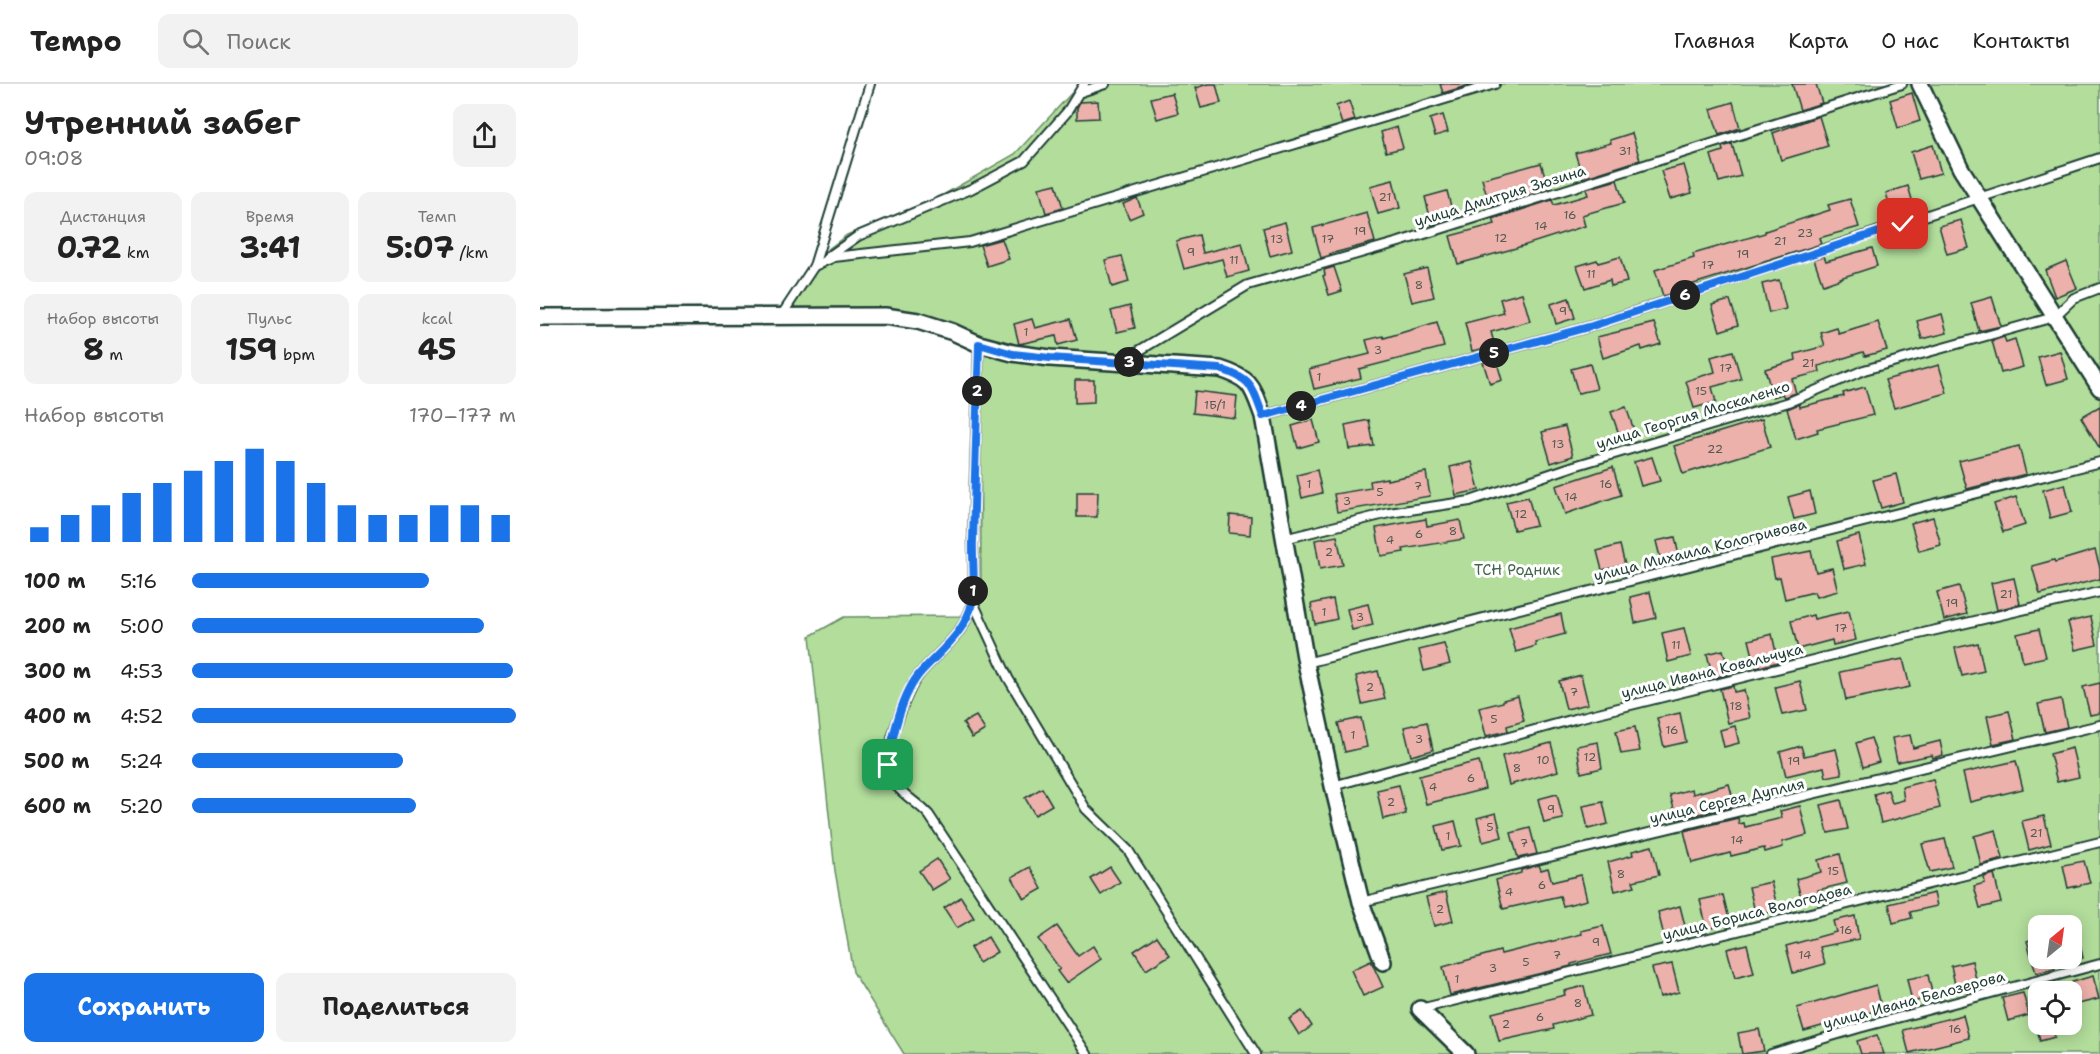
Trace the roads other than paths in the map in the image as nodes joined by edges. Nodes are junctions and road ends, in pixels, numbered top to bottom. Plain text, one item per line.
1 (870, 84) edge
2 (1105, 84) edge
3 (1495, 84) edge
4 (1902, 84) edge
5 (1920, 84) edge
6 (1082, 88) edge
7 (2100, 158) edge
8 (1980, 198) junction
9 (814, 266) junction
10 (2100, 288) edge
11 (540, 317) edge
12 (2054, 317) junction
13 (780, 318) junction
14 (979, 344) junction
15 (1121, 362) junction
16 (2100, 388) edge
17 (1263, 416) junction
18 (2100, 462) edge
19 (1284, 539) junction
20 (2100, 592) edge
21 (973, 602) junction
22 (1306, 663) junction
23 (2100, 725) edge
24 (1333, 786) junction
25 (2100, 842) edge
26 (1361, 902) junction
27 (1383, 962) dead end
28 (2100, 963) edge
29 (1420, 1009) joint
30 (1087, 1054) edge
31 (1256, 1054) edge
32 (1466, 1054) edge
33 (1771, 1054) edge

1 - 9 lane
2 - 6 lane
3 - 9 lane
4 - 15 lane, улица Дмитрия Зюзина
5 - 8 street
6 - 9 lane
7 - 8 lane
8 - 12 street
8 - 17 lane
9 - 13 lane
10 - 12 lane, улица Георгия Москаленко
11 - 13 street
12 - 16 street
12 - 19 lane, улица Георгия Москаленко
13 - 14 street
14 - 15 street
14 - 21 lane
15 - 17 street
17 - 19 street
18 - 22 lane, улица Михаила Кологривова
19 - 22 street
20 - 24 lane, улица Ивана Ковальчука
21 - 30 lane
21 - 31 lane
22 - 24 street
23 - 26 lane, улица Сергея Дуплия
24 - 26 street
25 - 29 lane, улица Бориса Вологодова
26 - 27 street
28 - 33 lane, улица Ивана Белозерова
29 - 32 street

